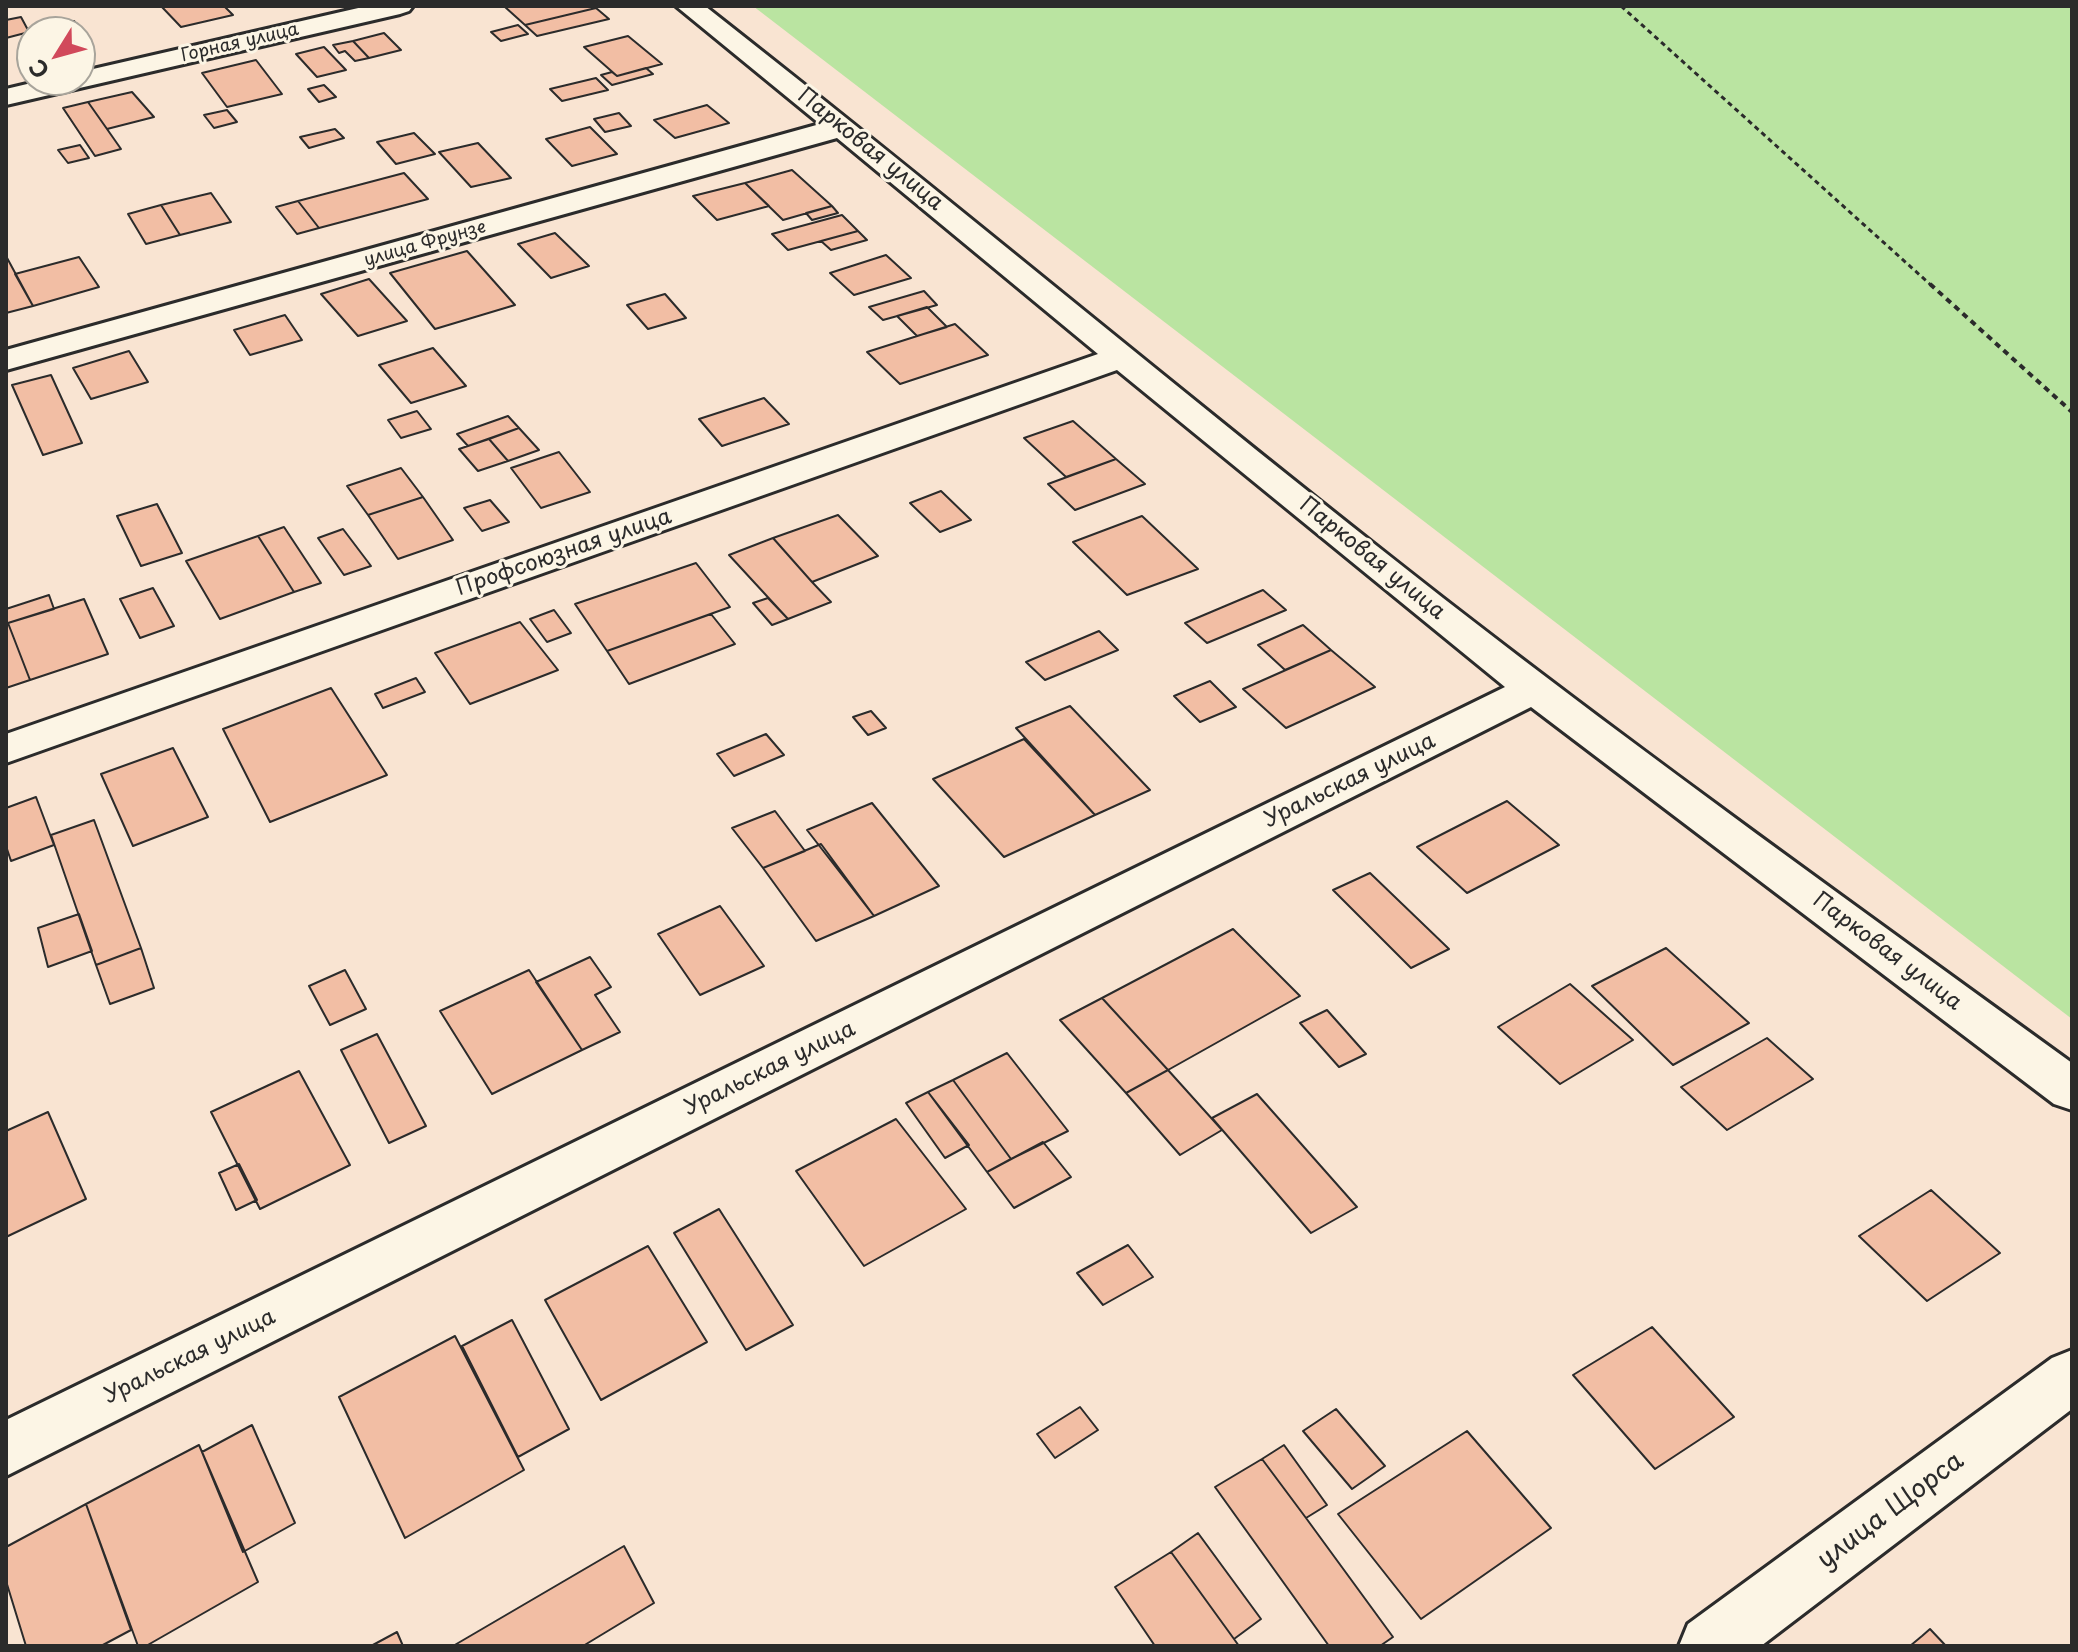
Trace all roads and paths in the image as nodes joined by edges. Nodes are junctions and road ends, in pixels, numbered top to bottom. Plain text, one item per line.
1 (400, 6) edge
2 (689, 6) edge
3 (1621, 6) edge
4 (96, 76) edge
5 (843, 127) junction
6 (1122, 357) junction
7 (6, 360) edge
8 (2072, 412) edge
9 (1534, 689) junction
10 (6, 749) edge
11 (2072, 1090) edge
12 (2072, 1376) edge
13 (6, 1449) edge
14 (1710, 1646) edge

1 - 4 street, Горная улица
2 - 5 street, Парковая улица
3 - 8 path
5 - 6 street, Парковая улица
5 - 7 street, улица Фрунзе
6 - 9 street, Парковая улица
6 - 10 street, Профсоюзная улица
9 - 11 street, Парковая улица
9 - 13 street, Уральская улица
12 - 14 street, улица Щорса

